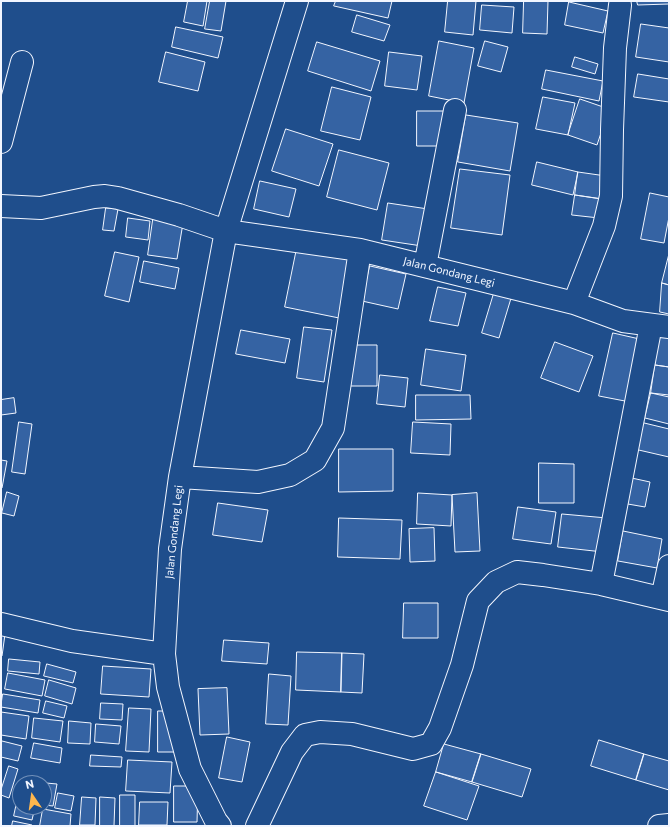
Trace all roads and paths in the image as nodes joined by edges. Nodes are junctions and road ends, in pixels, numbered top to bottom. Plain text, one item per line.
1 (297, 1) edge
2 (620, 5) dead end
3 (22, 62) dead end
4 (455, 110) dead end
5 (1, 142) edge
6 (1, 206) edge
7 (226, 231) junction
8 (360, 250) junction
9 (425, 266) junction
10 (574, 303) junction
11 (660, 326) edge
12 (180, 477) junction
13 (601, 584) junction
14 (667, 586) edge
15 (1, 624) edge
16 (164, 654) junction
17 (669, 825) edge
18 (220, 826) edge
19 (257, 826) edge
20 (659, 826) edge

1 - 7 street, Jalan Gondang Legi
2 - 10 street
3 - 5 street
4 - 9 street
6 - 7 street
7 - 8 street, Jalan Gondang Legi
7 - 12 street, Jalan Gondang Legi
8 - 9 street, Jalan Gondang Legi
8 - 12 street
9 - 10 street, Jalan Gondang Legi
10 - 11 street, Jalan Gondang Legi
11 - 13 street
12 - 16 street, Jalan Gondang Legi
13 - 14 street
13 - 19 street
15 - 16 street
16 - 18 street, Jalan Gondang Legi
17 - 20 street

